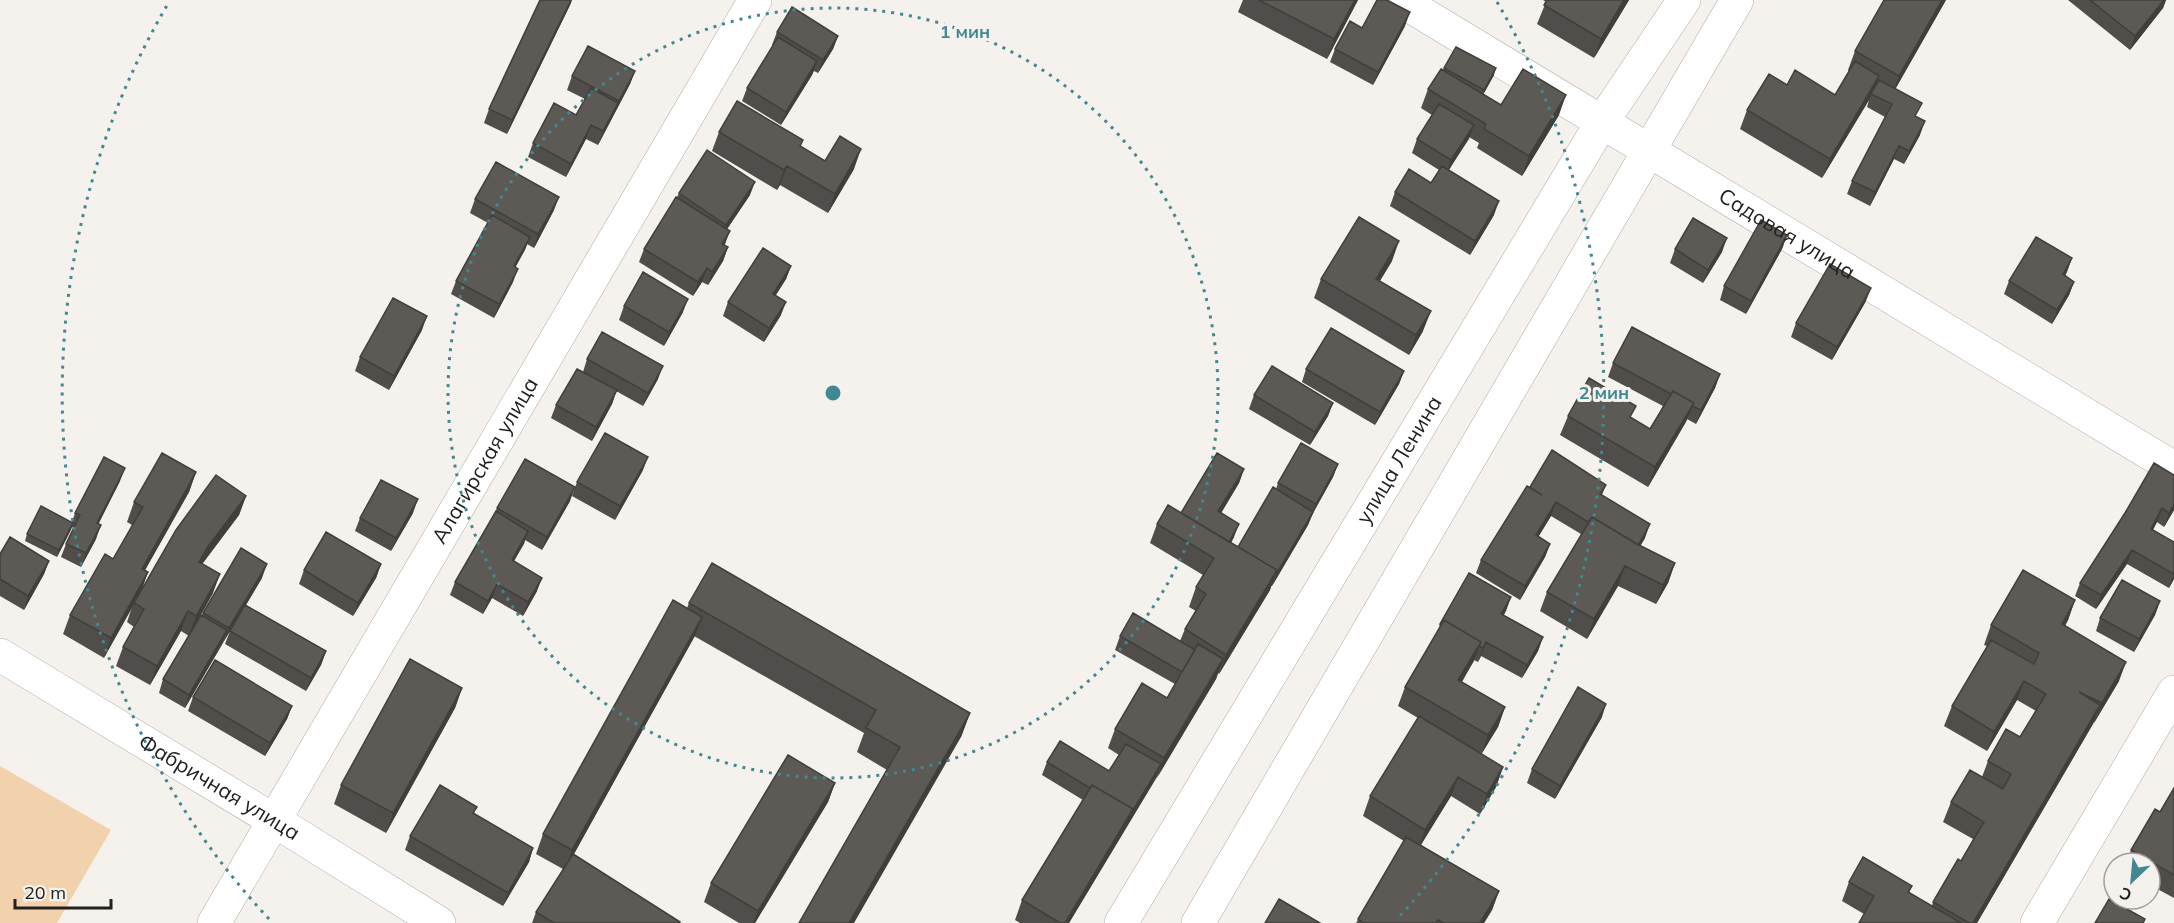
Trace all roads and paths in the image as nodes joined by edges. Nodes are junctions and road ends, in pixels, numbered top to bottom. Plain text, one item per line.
1 (755, 0) edge
2 (1400, 0) edge
3 (1684, 0) edge
4 (1737, 0) edge
5 (1602, 122) junction
6 (1648, 150) junction
7 (2174, 468) edge
8 (0, 655) edge
9 (2174, 692) edge
10 (275, 821) junction
11 (214, 923) edge
12 (439, 923) edge
13 (1121, 923) edge
14 (1198, 923) edge
15 (2037, 923) edge

1 - 10 street, Алагирская улица
2 - 5 street, Садовая улица
3 - 5 street, улица Ленина
4 - 6 street
5 - 6 street, Садовая улица
5 - 13 street, улица Ленина
6 - 7 street, Садовая улица
6 - 14 street
8 - 10 street, Фабричная улица
9 - 15 street
10 - 11 street, Алагирская улица
10 - 12 street, Фабричная улица

